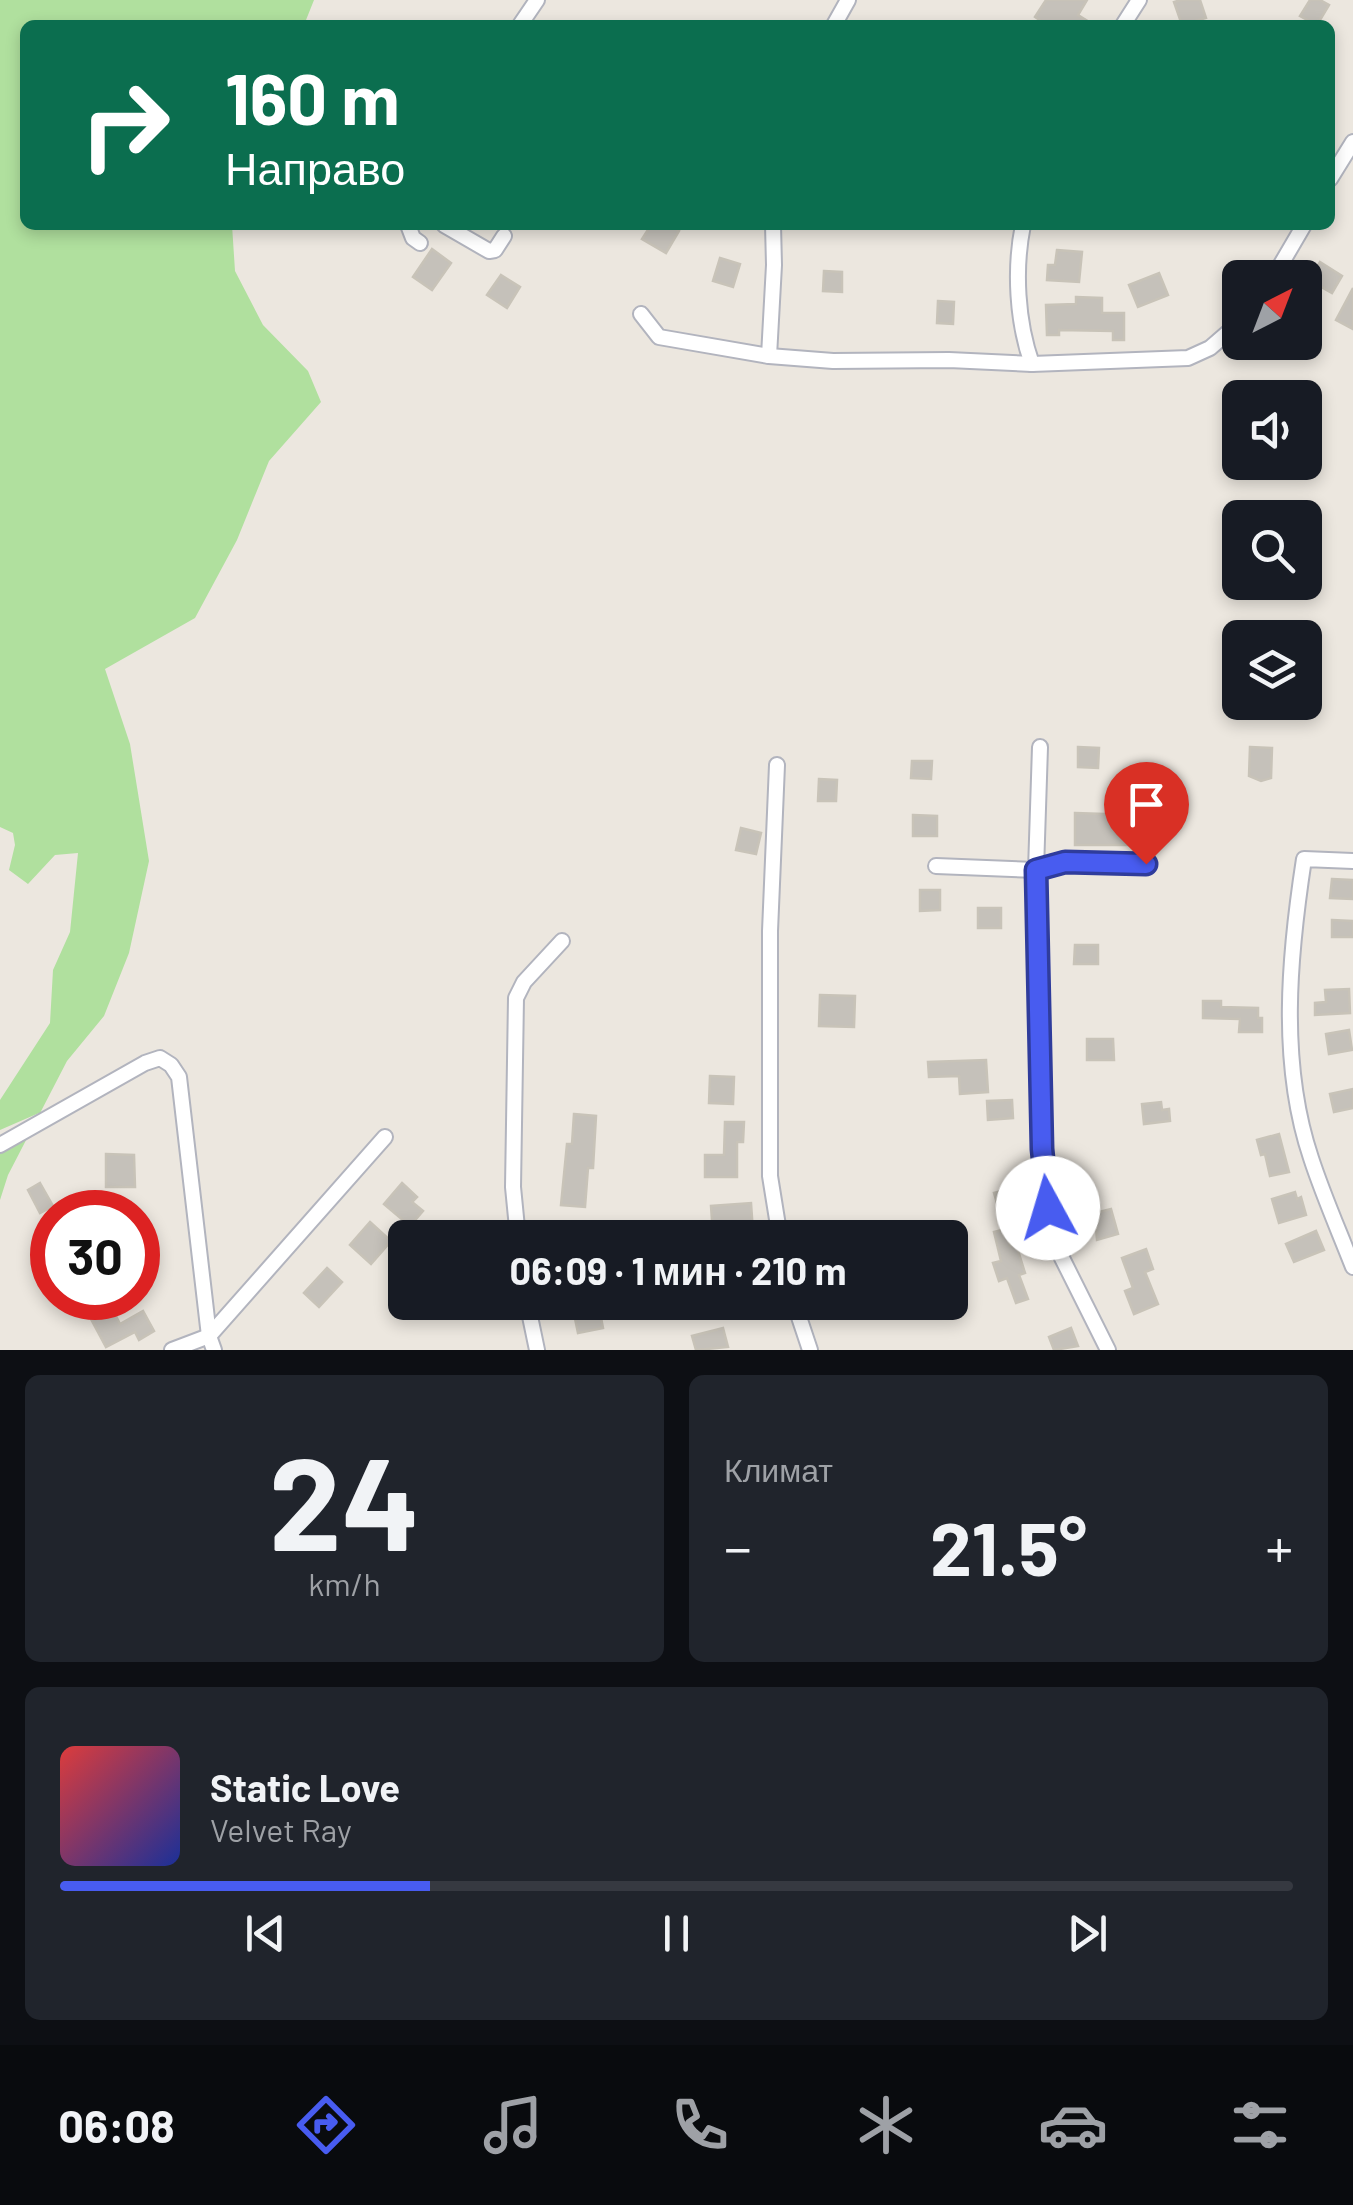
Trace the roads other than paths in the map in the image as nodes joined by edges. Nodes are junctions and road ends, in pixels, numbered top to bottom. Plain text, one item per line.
1 (1353, 142) edge
2 (1335, 172) edge
3 (410, 230) edge
4 (452, 230) edge
5 (773, 230) edge
6 (1023, 230) edge
7 (1301, 230) edge
8 (504, 236) dead end
9 (420, 243) dead end
10 (1284, 260) edge
11 (642, 314) dead end
12 (1222, 338) edge
13 (769, 356) junction
14 (1032, 364) junction
15 (1040, 748) dead end
16 (777, 765) dead end
17 (1353, 860) edge
18 (1146, 864) dead end
19 (936, 866) dead end
20 (1036, 870) junction
21 (562, 941) dead end
22 (385, 1137) dead end
23 (0, 1145) edge
24 (516, 1220) edge
25 (777, 1220) edge
26 (1353, 1266) edge
27 (531, 1320) edge
28 (800, 1320) edge
29 (212, 1343) edge
30 (172, 1350) edge
31 (537, 1350) edge
32 (810, 1350) edge
33 (1108, 1350) edge

1 - 2 street
3 - 9 street
4 - 8 street
5 - 13 street
6 - 14 street
7 - 10 street
11 - 13 street
12 - 14 street
13 - 14 street
15 - 20 street
16 - 25 street
17 - 26 street
18 - 20 street
19 - 20 street
20 - 33 street
21 - 24 street
22 - 29 street
23 - 29 street
27 - 31 street
28 - 32 street
29 - 30 street

